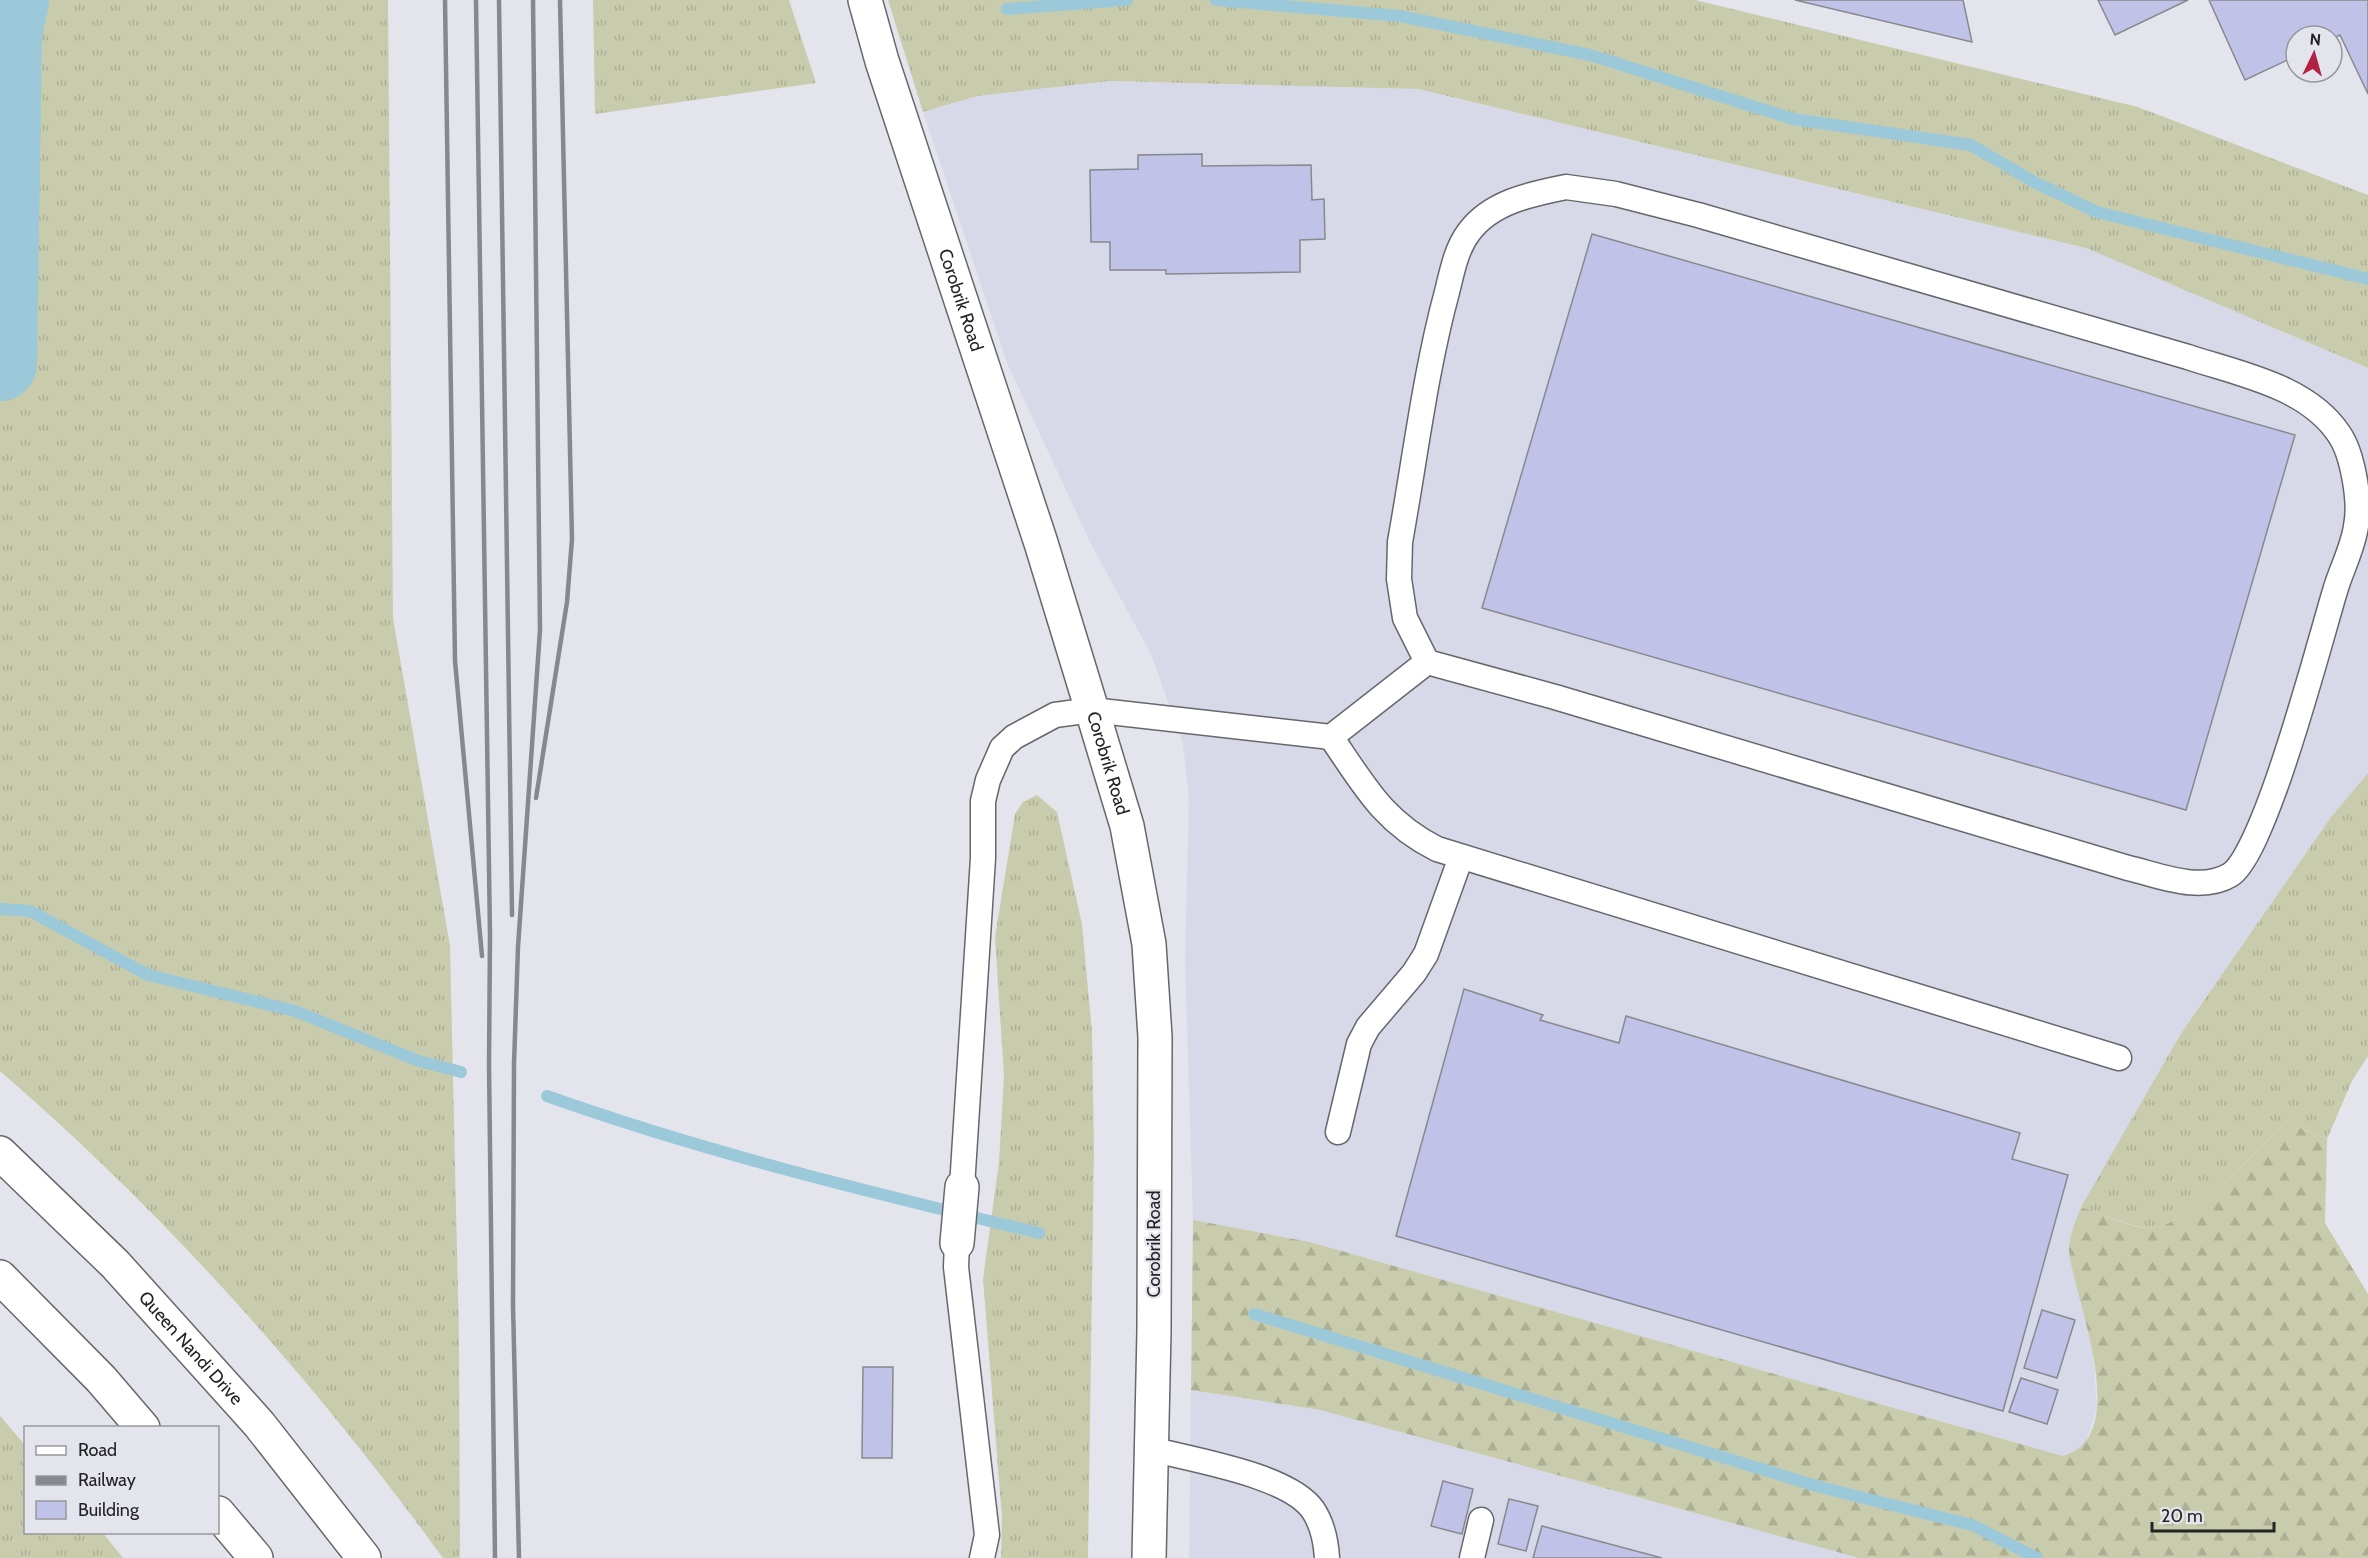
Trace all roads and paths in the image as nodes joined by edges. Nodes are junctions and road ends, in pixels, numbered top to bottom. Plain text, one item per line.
1 (865, 0) edge
2 (1427, 662) junction
3 (1092, 710) junction
4 (1331, 737) junction
5 (1461, 857) junction
6 (2119, 1058) dead end
7 (1338, 1132) dead end
8 (0, 1153) edge
9 (962, 1187) joint
10 (957, 1243) joint
11 (0, 1277) edge
12 (141, 1426) edge
13 (1151, 1449) junction
14 (219, 1514) edge
15 (1481, 1520) dead end
16 (256, 1558) edge
17 (364, 1558) edge
18 (982, 1558) edge
19 (1149, 1558) edge
20 (1327, 1558) edge
21 (1472, 1558) edge

1 - 3 street, Corobrik Road
2 - 2 lane
2 - 4 lane
3 - 4 lane
3 - 9 lane
3 - 13 street, Corobrik Road
4 - 5 lane
5 - 6 lane
5 - 7 lane
8 - 17 street, Queen Nandi Drive
9 - 10 street
10 - 18 lane
11 - 12 street
13 - 19 street, Corobrik Road
13 - 20 lane
14 - 16 street
15 - 21 lane

